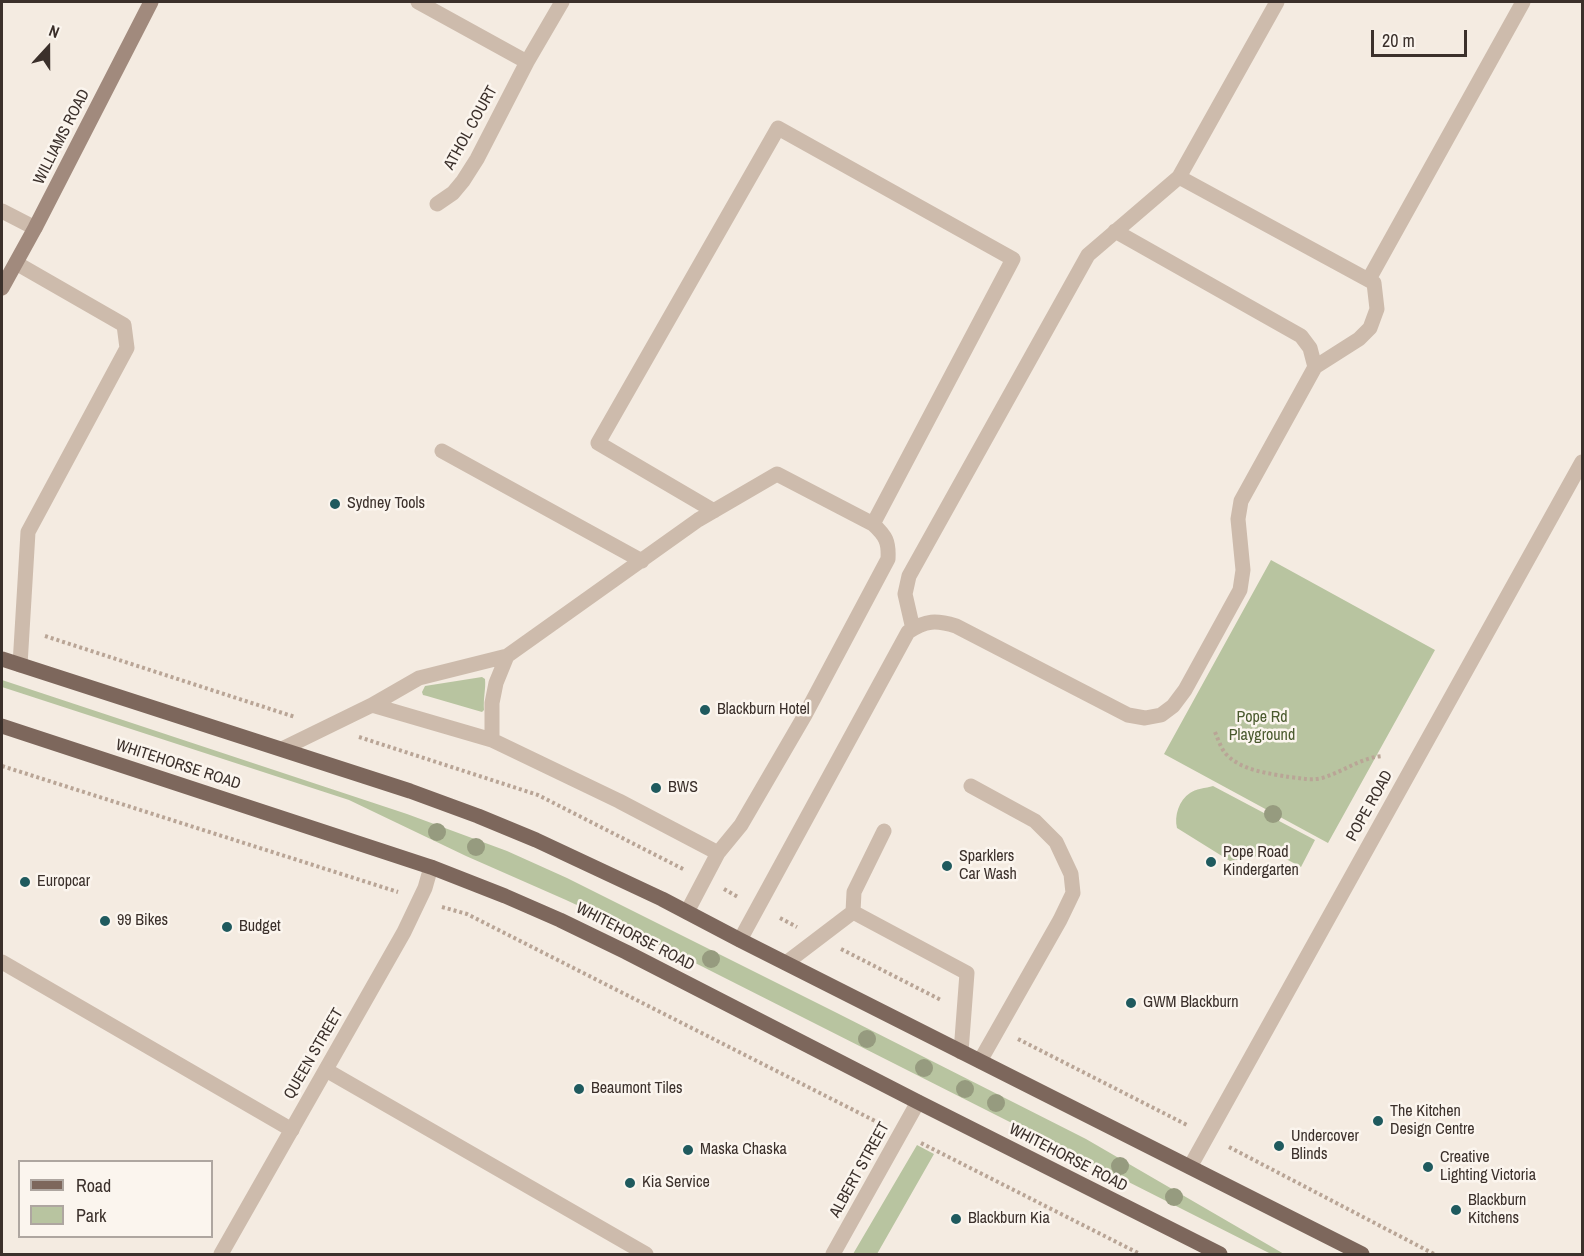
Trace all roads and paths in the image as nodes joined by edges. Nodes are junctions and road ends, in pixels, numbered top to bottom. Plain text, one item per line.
1 (151, 2) edge
2 (418, 2) edge
3 (562, 2) edge
4 (1277, 2) edge
5 (1523, 2) edge
6 (527, 62) junction
7 (1179, 177) junction
8 (437, 204) dead end
9 (2, 211) edge
10 (35, 228) junction
11 (1115, 231) junction
12 (16, 263) junction
13 (1368, 279) junction
14 (2, 288) edge
15 (1316, 367) junction
16 (442, 451) dead end
17 (1582, 462) edge
18 (714, 511) junction
19 (873, 524) junction
20 (642, 561) junction
21 (913, 629) junction
22 (507, 656) junction
23 (2, 659) edge
24 (20, 665) junction
25 (372, 705) junction
26 (2, 726) edge
27 (1215, 732) dead end
28 (492, 740) junction
29 (282, 749) junction
30 (1382, 756) dead end
31 (2, 766) edge
32 (971, 786) dead end
33 (884, 831) dead end
34 (718, 853) junction
35 (431, 867) junction
36 (420, 899) junction
37 (687, 912) junction
38 (853, 912) junction
39 (740, 940) junction
40 (2, 962) edge
41 (786, 963) junction
42 (961, 1052) junction
43 (980, 1061) junction
44 (326, 1070) junction
45 (918, 1102) junction
46 (292, 1130) junction
47 (902, 1134) junction
48 (1190, 1167) junction
49 (221, 1254) edge
50 (646, 1254) edge
51 (833, 1254) edge
52 (1140, 1254) edge
53 (1220, 1254) edge
54 (1362, 1254) edge

1 - 10 main road, WILLIAMS ROAD
2 - 6 street
3 - 6 street, ATHOL COURT
4 - 7 street
5 - 13 street
6 - 8 street, ATHOL COURT
7 - 11 street
7 - 13 street
9 - 10 street
10 - 12 main road, WILLIAMS ROAD
11 - 15 street
11 - 21 street
12 - 14 main road, WILLIAMS ROAD
12 - 24 street
13 - 15 street
15 - 21 street
16 - 20 street
17 - 48 street, POPE ROAD
18 - 19 street
18 - 19 street
18 - 20 street
19 - 34 street
20 - 22 street
21 - 39 street
22 - 25 street
22 - 28 street
23 - 24 main road
24 - 29 main road
25 - 28 street
25 - 29 street
26 - 35 main road, WHITEHORSE ROAD
27 - 30 path
28 - 34 street
29 - 37 main road
31 - 36 path
32 - 43 street
33 - 38 street
34 - 37 street
35 - 36 street, QUEEN STREET
35 - 45 main road, WHITEHORSE ROAD
36 - 44 street, QUEEN STREET
36 - 47 path
37 - 39 main road
38 - 41 street
38 - 42 street
39 - 41 main road
40 - 46 street
41 - 42 main road
42 - 43 main road
43 - 48 main road
44 - 46 street, QUEEN STREET
44 - 50 street
45 - 47 street, ALBERT STREET
45 - 53 main road, WHITEHORSE ROAD
46 - 49 street, QUEEN STREET
47 - 51 street, ALBERT STREET
47 - 52 path
48 - 54 main road

